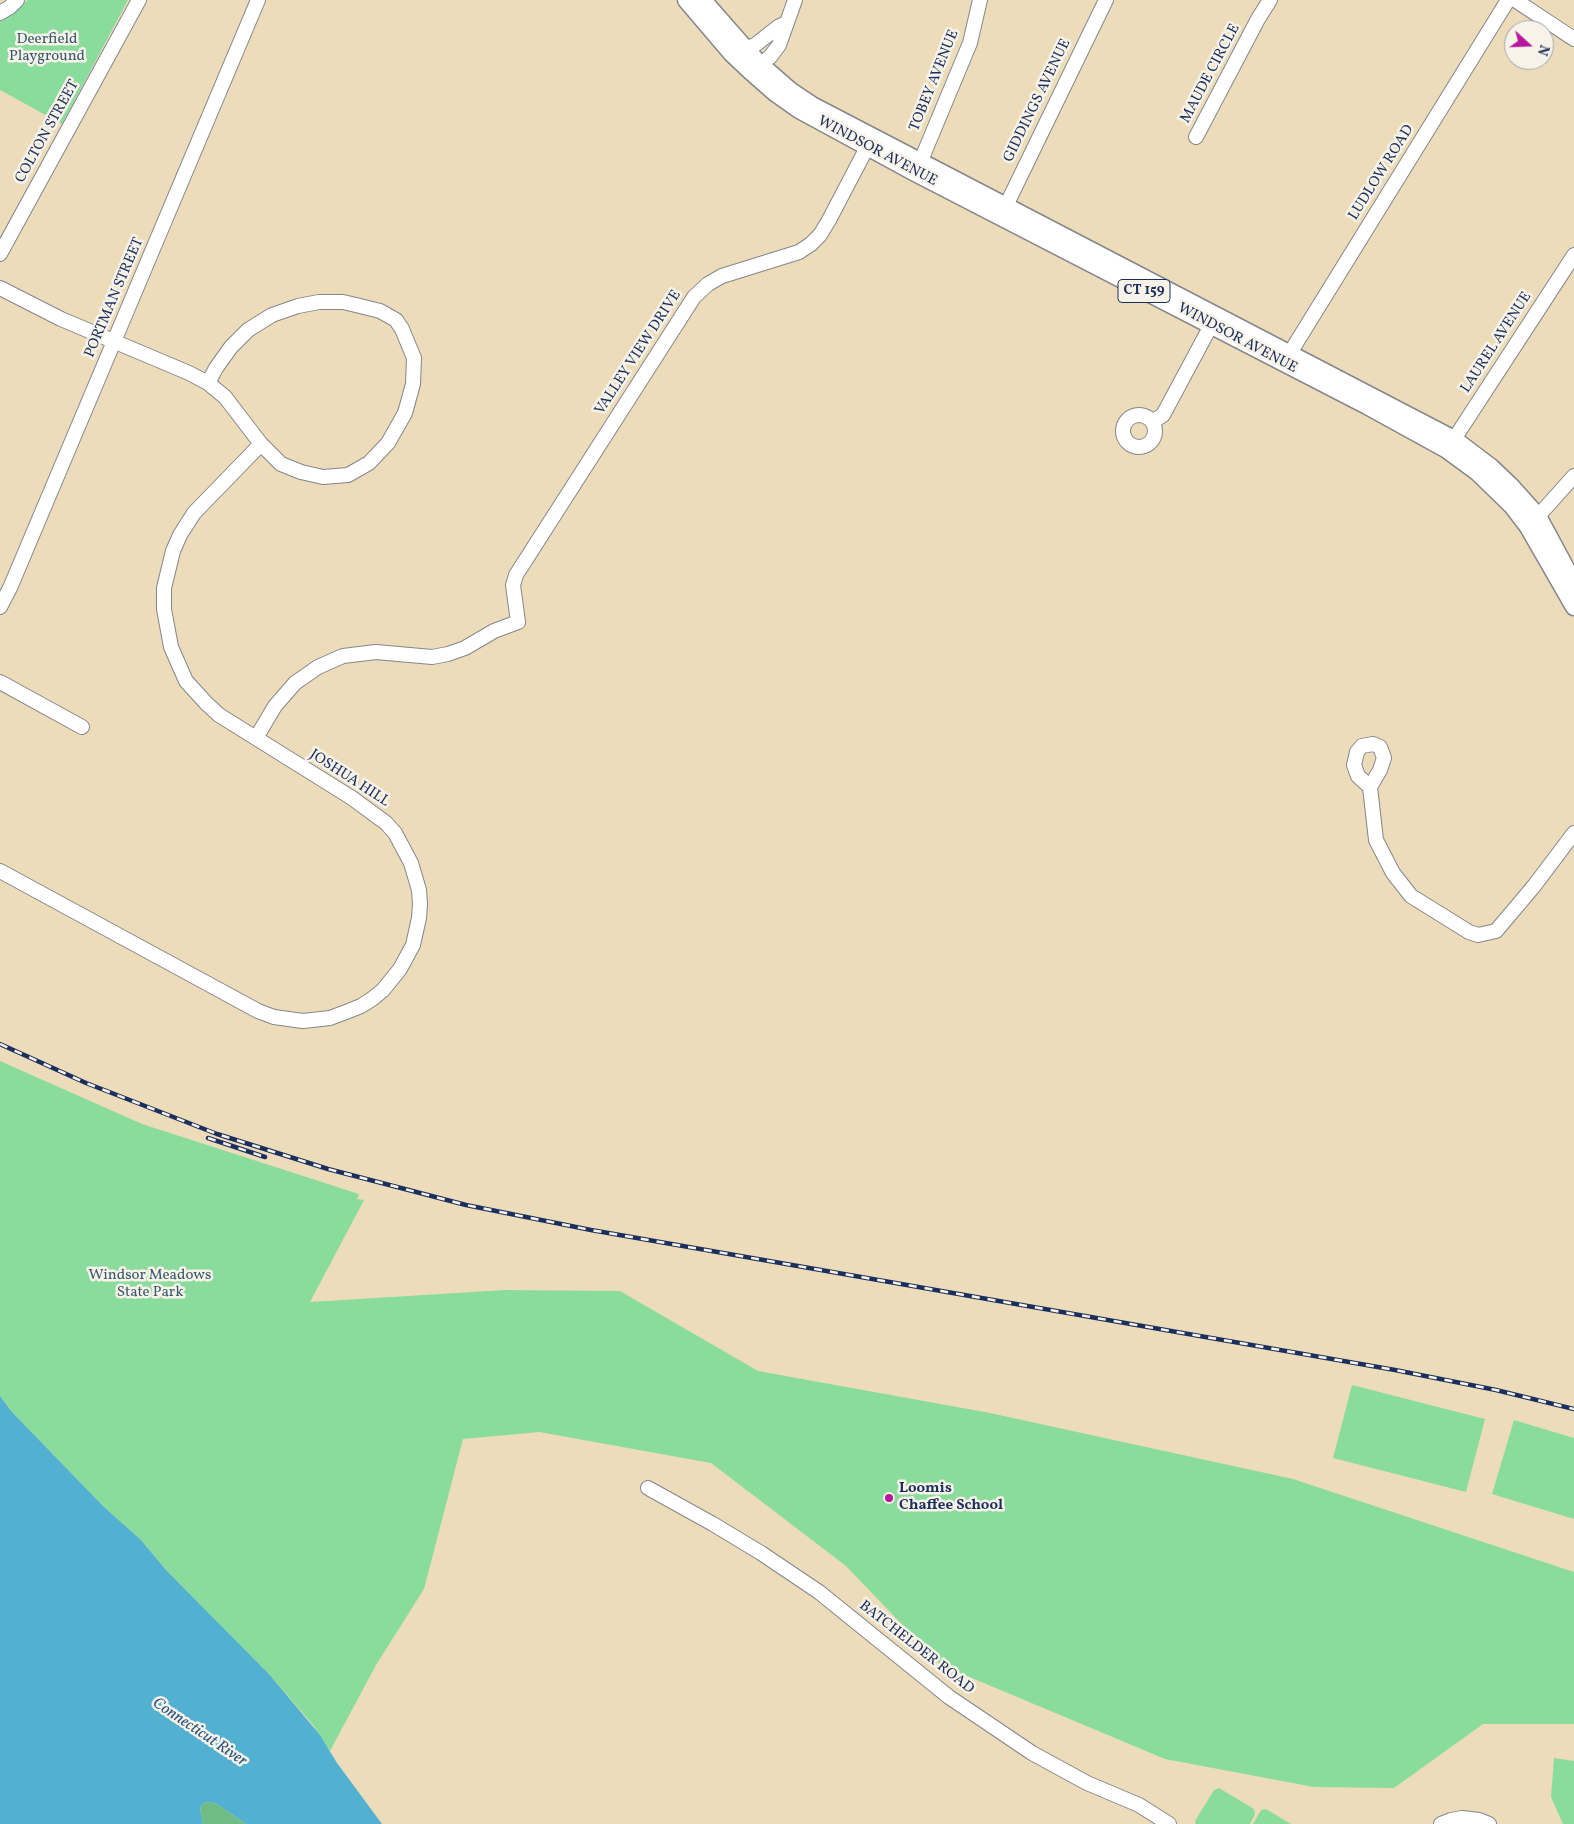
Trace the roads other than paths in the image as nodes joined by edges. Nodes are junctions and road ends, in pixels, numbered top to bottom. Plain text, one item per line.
1 (17, 0) edge
2 (139, 0) edge
3 (258, 0) edge
4 (686, 0) edge
5 (703, 0) edge
6 (795, 0) edge
7 (980, 0) edge
8 (1106, 0) edge
9 (1270, 0) edge
10 (1508, 0) edge
11 (1515, 0) edge
12 (0, 12) edge
13 (786, 23) junction
14 (1574, 38) edge
15 (739, 52) junction
16 (755, 67) junction
17 (1196, 138) dead end
18 (870, 141) junction
19 (918, 167) junction
20 (1004, 211) junction
21 (0, 254) edge
22 (1574, 255) edge
23 (0, 288) edge
24 (1214, 320) junction
25 (114, 342) junction
26 (1286, 359) junction
27 (208, 383) junction
28 (1152, 422) dead end
29 (261, 444) junction
30 (1450, 444) junction
31 (1574, 476) edge
32 (1533, 522) junction
33 (1574, 584) edge
34 (0, 607) edge
35 (1574, 607) edge
36 (0, 682) edge
37 (82, 727) dead end
38 (256, 738) junction
39 (1370, 787) dead end
40 (1574, 833) edge
41 (0, 871) edge
42 (648, 1488) dead end
43 (1169, 1824) edge
44 (1441, 1824) edge
45 (1489, 1824) edge

1 - 12 street
2 - 21 street, COLTON STREET
3 - 25 street, PORTMAN STREET
4 - 15 main road, WINDSOR AVENUE / CT 159
5 - 15 main road, WINDSOR AVENUE / CT 159
6 - 13 street
7 - 19 street, TOBEY AVENUE
8 - 20 street, GIDDINGS AVENUE
9 - 17 street, MAUDE CIRCLE
10 - 26 street, LUDLOW ROAD
11 - 14 street
13 - 15 street
13 - 16 street
15 - 16 main road, WINDSOR AVENUE / CT 159
16 - 18 main road, WINDSOR AVENUE / CT 159
18 - 19 main road, WINDSOR AVENUE / CT 159
18 - 38 street, VALLEY VIEW DRIVE
19 - 20 main road, WINDSOR AVENUE / CT 159
20 - 24 main road, WINDSOR AVENUE / CT 159
22 - 30 street, LAUREL AVENUE
23 - 25 street
24 - 26 main road, WINDSOR AVENUE / CT 159
24 - 28 street
25 - 27 street
25 - 34 street, PORTMAN STREET
26 - 30 main road, WINDSOR AVENUE / CT 159
27 - 29 street
27 - 29 street
29 - 38 street, JOSHUA HILL
30 - 32 main road, WINDSOR AVENUE / CT 159
31 - 32 street
32 - 33 main road, WINDSOR AVENUE / CT 159
32 - 35 main road, WINDSOR AVENUE / CT 159
36 - 37 street
38 - 41 street, JOSHUA HILL
39 - 40 street
42 - 43 street, BATCHELDER ROAD
44 - 45 street

